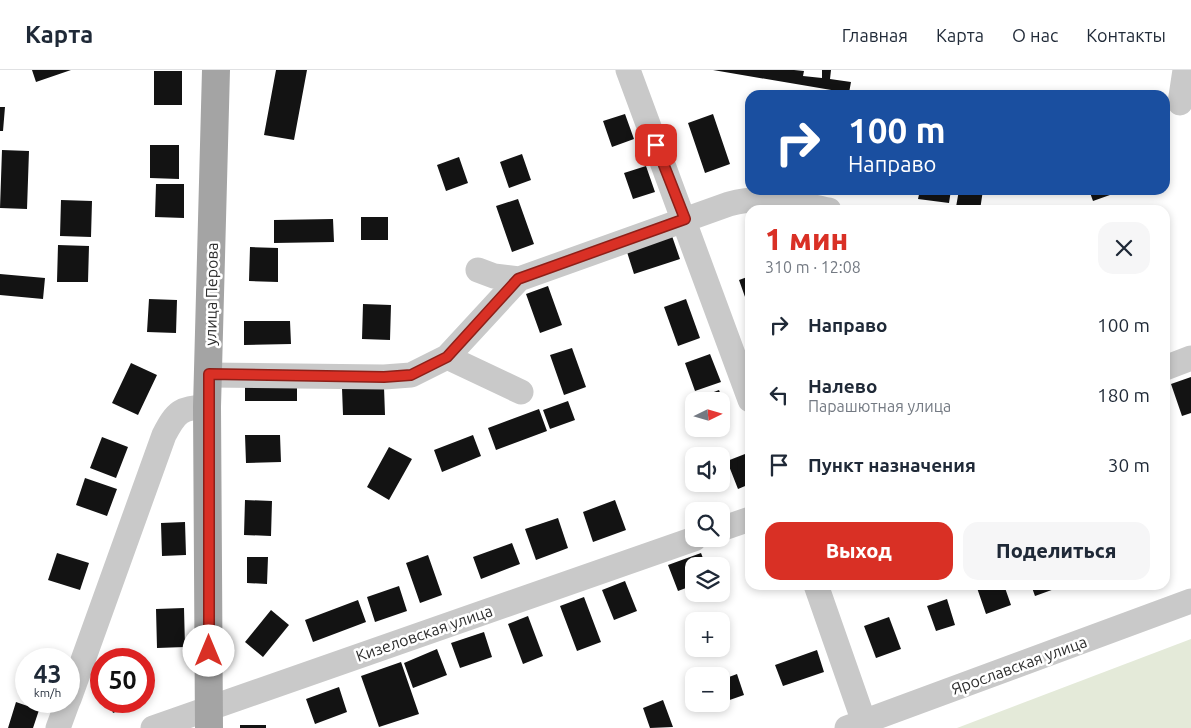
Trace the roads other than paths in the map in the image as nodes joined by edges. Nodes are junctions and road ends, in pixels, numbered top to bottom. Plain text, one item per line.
1 (216, 70) edge
2 (628, 70) edge
3 (1185, 70) edge
4 (1180, 103) dead end
5 (803, 205) edge
6 (685, 219) junction
7 (478, 270) dead end
8 (518, 279) junction
9 (447, 357) junction
10 (1191, 358) edge
11 (1170, 366) edge
12 (209, 374) junction
13 (745, 386) edge
14 (521, 392) dead end
15 (207, 408) junction
16 (745, 521) edge
17 (730, 526) edge
18 (685, 542) edge
19 (817, 590) edge
20 (1191, 601) edge
21 (80, 667) edge
22 (63, 713) edge
23 (210, 718) edge
24 (856, 725) edge
25 (58, 728) edge
26 (153, 728) edge

1 - 12 main road, улица Перова
2 - 6 street
3 - 4 street
5 - 6 street
6 - 8 street
6 - 13 street
7 - 8 street
8 - 9 street
9 - 12 street
9 - 14 street
10 - 11 street
12 - 15 main road, улица Перова
15 - 21 street
15 - 23 main road, улица Перова
16 - 17 street
18 - 23 street, Кизеловская улица
19 - 24 street
20 - 24 street, Ярославская улица
22 - 25 street
23 - 26 street, Кизеловская улица

